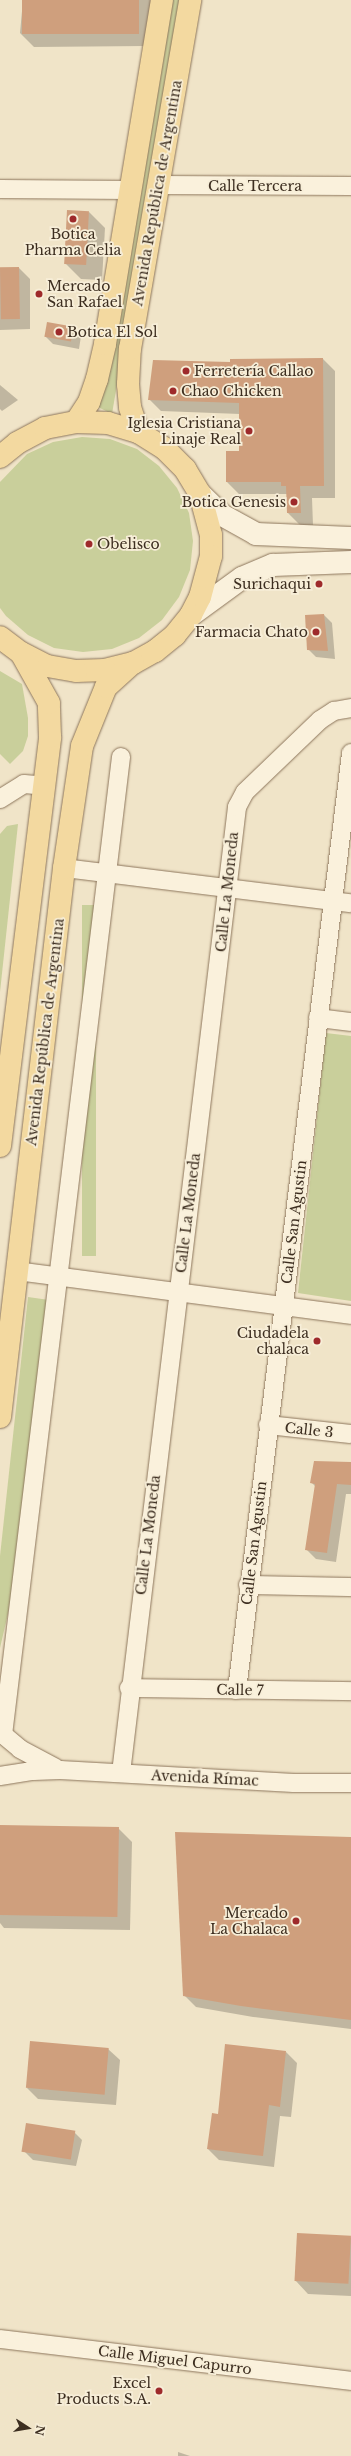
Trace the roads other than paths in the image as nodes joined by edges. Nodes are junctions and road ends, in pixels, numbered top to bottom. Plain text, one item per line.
1 (162, 0) edge
2 (190, 0) edge
3 (159, 185) junction
4 (351, 186) edge
5 (0, 189) edge
6 (130, 190) junction
7 (76, 422) junction
8 (138, 432) junction
9 (0, 457) edge
10 (200, 494) junction
11 (351, 538) edge
12 (351, 562) edge
13 (191, 615) junction
14 (0, 637) edge
15 (21, 653) junction
16 (133, 663) junction
17 (351, 708) edge
18 (351, 753) edge
19 (121, 757) dead end
20 (45, 786) junction
21 (0, 799) edge
22 (64, 868) junction
23 (105, 872) junction
24 (229, 887) junction
25 (331, 900) junction
26 (351, 903) edge
27 (318, 1018) junction
28 (351, 1022) edge
29 (2, 1109) edge
30 (0, 1146) edge
31 (17, 1271) junction
32 (58, 1275) junction
33 (178, 1292) junction
34 (284, 1308) junction
35 (351, 1315) edge
36 (0, 1417) edge
37 (268, 1425) junction
38 (351, 1434) edge
39 (248, 1585) junction
40 (351, 1587) edge
41 (129, 1688) junction
42 (236, 1690) junction
43 (351, 1691) edge
44 (1, 1733) edge
45 (60, 1770) junction
46 (120, 1773) junction
47 (0, 1776) edge
48 (351, 1783) edge
49 (0, 2339) edge
50 (351, 2381) edge

1 - 6 main road, Avenida República de Argentina
2 - 3 main road, Avenida República de Argentina
3 - 4 street, Calle Tercera
3 - 8 main road, Avenida República de Argentina
5 - 6 street
6 - 7 main road, Avenida República de Argentina
7 - 8 main road
7 - 9 main road
8 - 10 main road
10 - 11 main road
10 - 13 main road
12 - 13 main road
13 - 16 main road
14 - 15 main road
15 - 16 main road
15 - 20 main road
16 - 22 main road, Avenida República de Argentina
17 - 24 street, Calle La Moneda
18 - 25 street, Calle San Agustin
19 - 23 street
20 - 21 street
20 - 29 main road
22 - 23 street
22 - 31 main road, Avenida República de Argentina
23 - 24 street
23 - 32 street
24 - 25 street
24 - 33 street, Calle La Moneda
25 - 26 street
25 - 27 street, Calle San Agustin
27 - 28 street
27 - 34 street, Calle San Agustin
29 - 30 main road
31 - 32 street
31 - 36 main road, Avenida República de Argentina
32 - 33 street
32 - 44 street
33 - 34 street
33 - 41 street, Calle La Moneda
34 - 35 street
34 - 37 street, Calle San Agustin
37 - 38 street, Calle 3
37 - 39 street, Calle San Agustin
39 - 40 street
39 - 42 street, Calle San Agustin
41 - 42 street, Calle 7
41 - 46 street, Calle La Moneda
42 - 43 street, Calle 7
44 - 45 street, Avenida Rímac
45 - 46 street, Avenida Rímac
45 - 47 street, Avenida Rímac
46 - 48 street, Avenida Rímac
49 - 50 street, Calle Miguel Capurro

